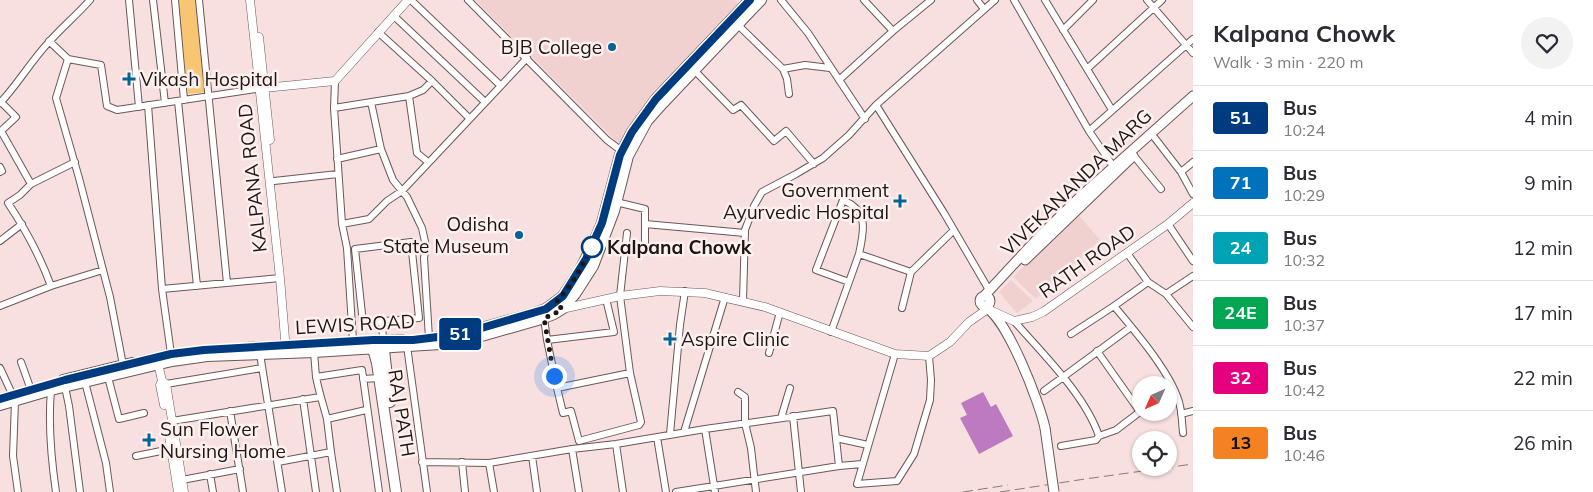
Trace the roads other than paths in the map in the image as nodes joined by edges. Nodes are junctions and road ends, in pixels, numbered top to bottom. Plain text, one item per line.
1 (90, 0) edge
2 (129, 0) edge
3 (153, 0) edge
4 (175, 0) edge
5 (199, 0) edge
6 (250, 0) edge
7 (255, 0) edge
8 (410, 0) edge
9 (468, 0) edge
10 (761, 0) edge
11 (781, 0) edge
12 (864, 0) edge
13 (931, 0) edge
14 (977, 0) edge
15 (995, 0) edge
16 (1014, 0) edge
17 (1045, 0) edge
18 (1093, 0) edge
19 (1147, 0) edge
20 (1162, 0) edge
21 (746, 2) edge
22 (1154, 7) junction
23 (984, 9) junction
24 (394, 16) junction
25 (738, 25) junction
26 (1063, 30) junction
27 (378, 32) junction
28 (892, 32) junction
29 (1193, 39) edge
30 (49, 41) junction
31 (1186, 45) junction
32 (1193, 53) edge
33 (527, 58) junction
34 (68, 59) junction
35 (830, 68) junction
36 (783, 69) junction
37 (1087, 69) junction
38 (695, 71) junction
39 (839, 80) junction
40 (335, 81) junction
41 (432, 81) junction
42 (500, 85) junction
43 (261, 88) junction
44 (789, 94) dead end
45 (409, 96) junction
46 (208, 97) junction
47 (181, 101) junction
48 (371, 102) junction
49 (485, 102) junction
50 (1190, 102) edge
51 (0, 103) edge
52 (165, 103) junction
53 (148, 105) junction
54 (876, 105) junction
55 (139, 107) junction
56 (334, 108) junction
57 (1112, 110) junction
58 (469, 118) junction
59 (864, 119) junction
60 (1, 131) edge
61 (1089, 131) junction
62 (1154, 137) junction
63 (381, 149) junction
64 (625, 154) junction
65 (1134, 156) junction
66 (337, 159) junction
67 (75, 162) junction
68 (428, 162) junction
69 (1193, 162) edge
70 (814, 164) junction
71 (1113, 166) junction
72 (0, 167) edge
73 (0, 172) edge
74 (1181, 172) junction
75 (338, 174) junction
76 (274, 182) junction
77 (31, 184) junction
78 (1161, 189) dead end
79 (402, 191) junction
80 (1193, 194) edge
81 (616, 202) junction
82 (1193, 204) edge
83 (22, 224) junction
84 (342, 224) junction
85 (645, 224) junction
86 (1168, 224) junction
87 (954, 230) junction
88 (627, 233) dead end
89 (745, 233) junction
90 (0, 241) edge
91 (638, 251) dead end
92 (1127, 253) junction
93 (859, 254) junction
94 (1193, 260) edge
95 (103, 270) junction
96 (911, 272) junction
97 (1193, 276) edge
98 (280, 278) junction
99 (849, 282) junction
100 (1148, 282) junction
101 (227, 283) junction
102 (51, 286) junction
103 (197, 286) junction
104 (162, 289) junction
105 (685, 292) junction
106 (1166, 294) junction
107 (620, 296) junction
108 (725, 297) junction
109 (606, 299) junction
110 (743, 301) junction
111 (988, 302) junction
112 (0, 306) edge
113 (559, 306) junction
114 (1114, 306) junction
115 (902, 308) dead end
116 (780, 312) junction
117 (544, 318) junction
118 (382, 321) junction
119 (1014, 321) junction
120 (1131, 327) junction
121 (1193, 327) edge
122 (831, 332) junction
123 (1071, 334) dead end
124 (429, 338) junction
125 (547, 340) junction
126 (378, 344) junction
127 (353, 346) junction
128 (401, 347) junction
129 (288, 349) junction
130 (1097, 351) junction
131 (314, 352) junction
132 (769, 352) dead end
133 (171, 354) junction
134 (260, 354) junction
135 (895, 354) junction
136 (929, 356) junction
137 (21, 362) dead end
138 (158, 363) junction
139 (380, 363) junction
140 (123, 365) junction
141 (0, 368) edge
142 (262, 368) junction
143 (630, 373) junction
144 (108, 376) junction
145 (1062, 376) junction
146 (1167, 376) edge
147 (316, 377) junction
148 (379, 378) junction
149 (363, 379) junction
150 (85, 382) junction
151 (164, 382) junction
152 (65, 387) junction
153 (557, 388) junction
154 (790, 388) dead end
155 (31, 390) junction
156 (51, 390) junction
157 (1044, 391) dead end
158 (738, 392) dead end
159 (320, 397) junction
160 (14, 399) junction
161 (303, 399) junction
162 (0, 400) edge
163 (1132, 400) edge
164 (1178, 402) edge
165 (0, 406) edge
166 (268, 406) junction
167 (366, 410) junction
168 (230, 411) junction
169 (1193, 411) edge
170 (144, 413) dead end
171 (1181, 414) junction
172 (793, 416) junction
173 (781, 418) junction
174 (1132, 418) edge
175 (327, 419) junction
176 (172, 421) junction
177 (745, 423) junction
178 (705, 429) junction
179 (684, 432) junction
180 (1183, 433) dead end
181 (670, 434) junction
182 (1099, 436) junction
183 (657, 437) junction
184 (836, 438) junction
185 (616, 444) junction
186 (868, 445) junction
187 (1061, 446) dead end
188 (171, 449) junction
189 (572, 449) junction
190 (331, 452) junction
191 (311, 455) junction
192 (136, 456) dead end
193 (532, 456) junction
194 (278, 462) junction
195 (422, 462) junction
196 (462, 462) junction
197 (489, 464) junction
198 (862, 464) junction
199 (839, 466) junction
200 (240, 469) junction
201 (798, 473) junction
202 (210, 474) junction
203 (754, 479) junction
204 (182, 480) junction
205 (715, 489) edge
206 (18, 492) edge
207 (56, 492) edge
208 (80, 492) edge
209 (110, 492) edge
210 (178, 492) edge
211 (184, 492) edge
212 (213, 492) edge
213 (243, 492) edge
214 (282, 492) edge
215 (316, 492) edge
216 (337, 492) edge
217 (379, 492) edge
218 (396, 492) edge
219 (403, 492) edge
220 (427, 492) edge
221 (465, 492) edge
222 (494, 492) edge
223 (537, 492) edge
224 (579, 492) edge
225 (623, 492) edge
226 (666, 492) edge
227 (676, 492) edge
228 (756, 492) edge
229 (800, 492) edge
230 (1054, 492) edge

1 - 30 street
2 - 55 street
3 - 52 street
4 - 47 street
5 - 46 street
6 - 43 street, KALPANA ROAD
7 - 43 street, KALPANA ROAD
8 - 24 street
8 - 42 street
9 - 33 street
10 - 25 main road, LEWIS ROAD
11 - 35 street
12 - 28 street
13 - 28 street
14 - 23 street
15 - 23 street
16 - 61 street
17 - 26 street
18 - 26 street
19 - 22 street
20 - 22 street
21 - 64 main road, LEWIS ROAD
22 - 31 street
22 - 37 street
23 - 54 street
24 - 27 street
24 - 49 street
25 - 36 street
25 - 38 main road, LEWIS ROAD
26 - 37 street
27 - 40 street
27 - 41 street
28 - 39 street
29 - 31 street
30 - 34 street
30 - 51 street
31 - 32 street
31 - 57 street
33 - 42 street
33 - 64 street
34 - 55 street
34 - 67 street
35 - 36 street
35 - 39 street
36 - 44 street
37 - 57 street
38 - 64 main road, LEWIS ROAD
38 - 70 street
39 - 59 street
40 - 43 street
40 - 56 street
41 - 45 street
41 - 58 street
42 - 49 street
43 - 46 street
43 - 76 street, KALPANA ROAD
43 - 98 street, KALPANA ROAD
45 - 48 street
45 - 68 street
46 - 47 street
46 - 101 street
47 - 52 street
47 - 103 street
48 - 56 street
48 - 63 street
49 - 58 street
50 - 62 main road, VIVEKANANDA MARG
50 - 71 main road, VIVEKANANDA MARG
51 - 60 street
52 - 53 street
53 - 55 street
53 - 104 street
54 - 59 street
54 - 87 street
56 - 66 street
57 - 61 street
58 - 68 street
59 - 70 street
60 - 77 street
61 - 71 street
62 - 65 main road, VIVEKANANDA MARG
62 - 74 street
63 - 66 street
63 - 79 street
64 - 81 main road, LEWIS ROAD
64 - 113 main road, LEWIS ROAD
65 - 78 street
65 - 111 main road, VIVEKANANDA MARG
66 - 75 street
67 - 77 street
67 - 95 street
68 - 79 street
69 - 74 street
70 - 89 street
71 - 111 main road, VIVEKANANDA MARG
72 - 73 street
74 - 80 street
75 - 76 street
75 - 84 street
76 - 129 street, KALPANA ROAD
77 - 83 street
79 - 84 street
79 - 124 street
81 - 85 street
81 - 113 main road, LEWIS ROAD
82 - 86 street, RATH ROAD
83 - 90 street
83 - 102 street
84 - 127 street
85 - 89 street
85 - 91 street
86 - 92 street, RATH ROAD
86 - 94 street
87 - 96 street
87 - 111 street
88 - 107 street
89 - 110 street
92 - 100 street
92 - 119 street, RATH ROAD
93 - 96 street
93 - 99 street
93 - 99 street
95 - 102 street
95 - 140 street
96 - 115 street
97 - 106 street
98 - 101 street
98 - 129 street, KALPANA ROAD
99 - 122 street
100 - 106 street
100 - 114 street
101 - 103 street
102 - 112 street
103 - 104 street
104 - 133 street
105 - 107 street
105 - 108 street
105 - 181 street
106 - 121 street
107 - 109 street
107 - 143 street
108 - 110 street
108 - 179 street
109 - 113 street
109 - 125 street
110 - 116 street
111 - 119 street
111 - 136 street
111 - 230 main road, bridge
113 - 117 main road, LEWIS ROAD
113 - 124 main road, LEWIS ROAD
114 - 120 street
114 - 123 street
116 - 122 street
116 - 132 street
117 - 125 street
117 - 128 main road, LEWIS ROAD
118 - 118 street
118 - 126 street
119 - 145 street
120 - 130 street
120 - 146 street
122 - 135 street
124 - 126 main road, LEWIS ROAD
125 - 153 street
126 - 127 main road, LEWIS ROAD
126 - 128 main road, LEWIS ROAD
126 - 139 main road, RAJ PATH
127 - 129 main road, LEWIS ROAD
127 - 131 main road, LEWIS ROAD
127 - 139 main road
128 - 139 main road
128 - 195 street
129 - 131 main road, LEWIS ROAD
129 - 133 main road, LEWIS ROAD
129 - 134 main road, LEWIS ROAD
130 - 145 street
130 - 163 street
131 - 147 street
133 - 140 main road, LEWIS ROAD
134 - 138 main road, LEWIS ROAD
134 - 142 street
135 - 136 street
135 - 186 street
136 - 198 street
137 - 155 street
138 - 144 main road, LEWIS ROAD
138 - 151 street
139 - 148 main road, RAJ PATH
139 - 219 main road, RAJ PATH
140 - 155 main road, LEWIS ROAD
141 - 160 street
142 - 151 street
142 - 166 street
143 - 153 street
143 - 153 street
144 - 150 main road, LEWIS ROAD
144 - 170 street
145 - 157 street
145 - 182 street
147 - 149 street
147 - 159 street
148 - 149 street
148 - 218 main road, RAJ PATH
149 - 167 street
150 - 152 main road, LEWIS ROAD
150 - 209 street
151 - 176 street
151 - 188 street
152 - 156 main road, LEWIS ROAD
152 - 208 street
154 - 173 street
155 - 160 main road, LEWIS ROAD
156 - 160 main road, LEWIS ROAD
156 - 207 street
158 - 177 street
159 - 161 street
159 - 175 street
160 - 162 main road, LEWIS ROAD
160 - 165 main road, LEWIS ROAD
160 - 206 street
161 - 166 street
161 - 191 street
164 - 171 street
166 - 168 street
166 - 194 street
167 - 175 street
167 - 217 street
168 - 176 street
168 - 200 street
169 - 171 street
171 - 180 street
172 - 173 street
172 - 184 street
172 - 201 street
173 - 177 street
174 - 182 street
175 - 190 street
176 - 204 street
177 - 178 street
177 - 203 street
178 - 179 street
178 - 205 street
179 - 181 street
181 - 183 street
182 - 187 street
183 - 185 street
183 - 226 street
184 - 186 street
184 - 199 street
185 - 189 street
185 - 225 street
186 - 198 street
188 - 192 street
188 - 210 street
189 - 193 street
189 - 224 street
190 - 191 street
190 - 216 street
191 - 194 street
191 - 215 street
193 - 197 street
193 - 223 street
194 - 214 street
195 - 196 street
195 - 220 street
196 - 197 street
196 - 221 street
197 - 222 street
198 - 199 street
199 - 201 street
200 - 202 street
200 - 213 street
201 - 203 street
201 - 229 street
202 - 204 street
202 - 212 street
203 - 205 street
203 - 228 street
204 - 211 street
205 - 227 street

